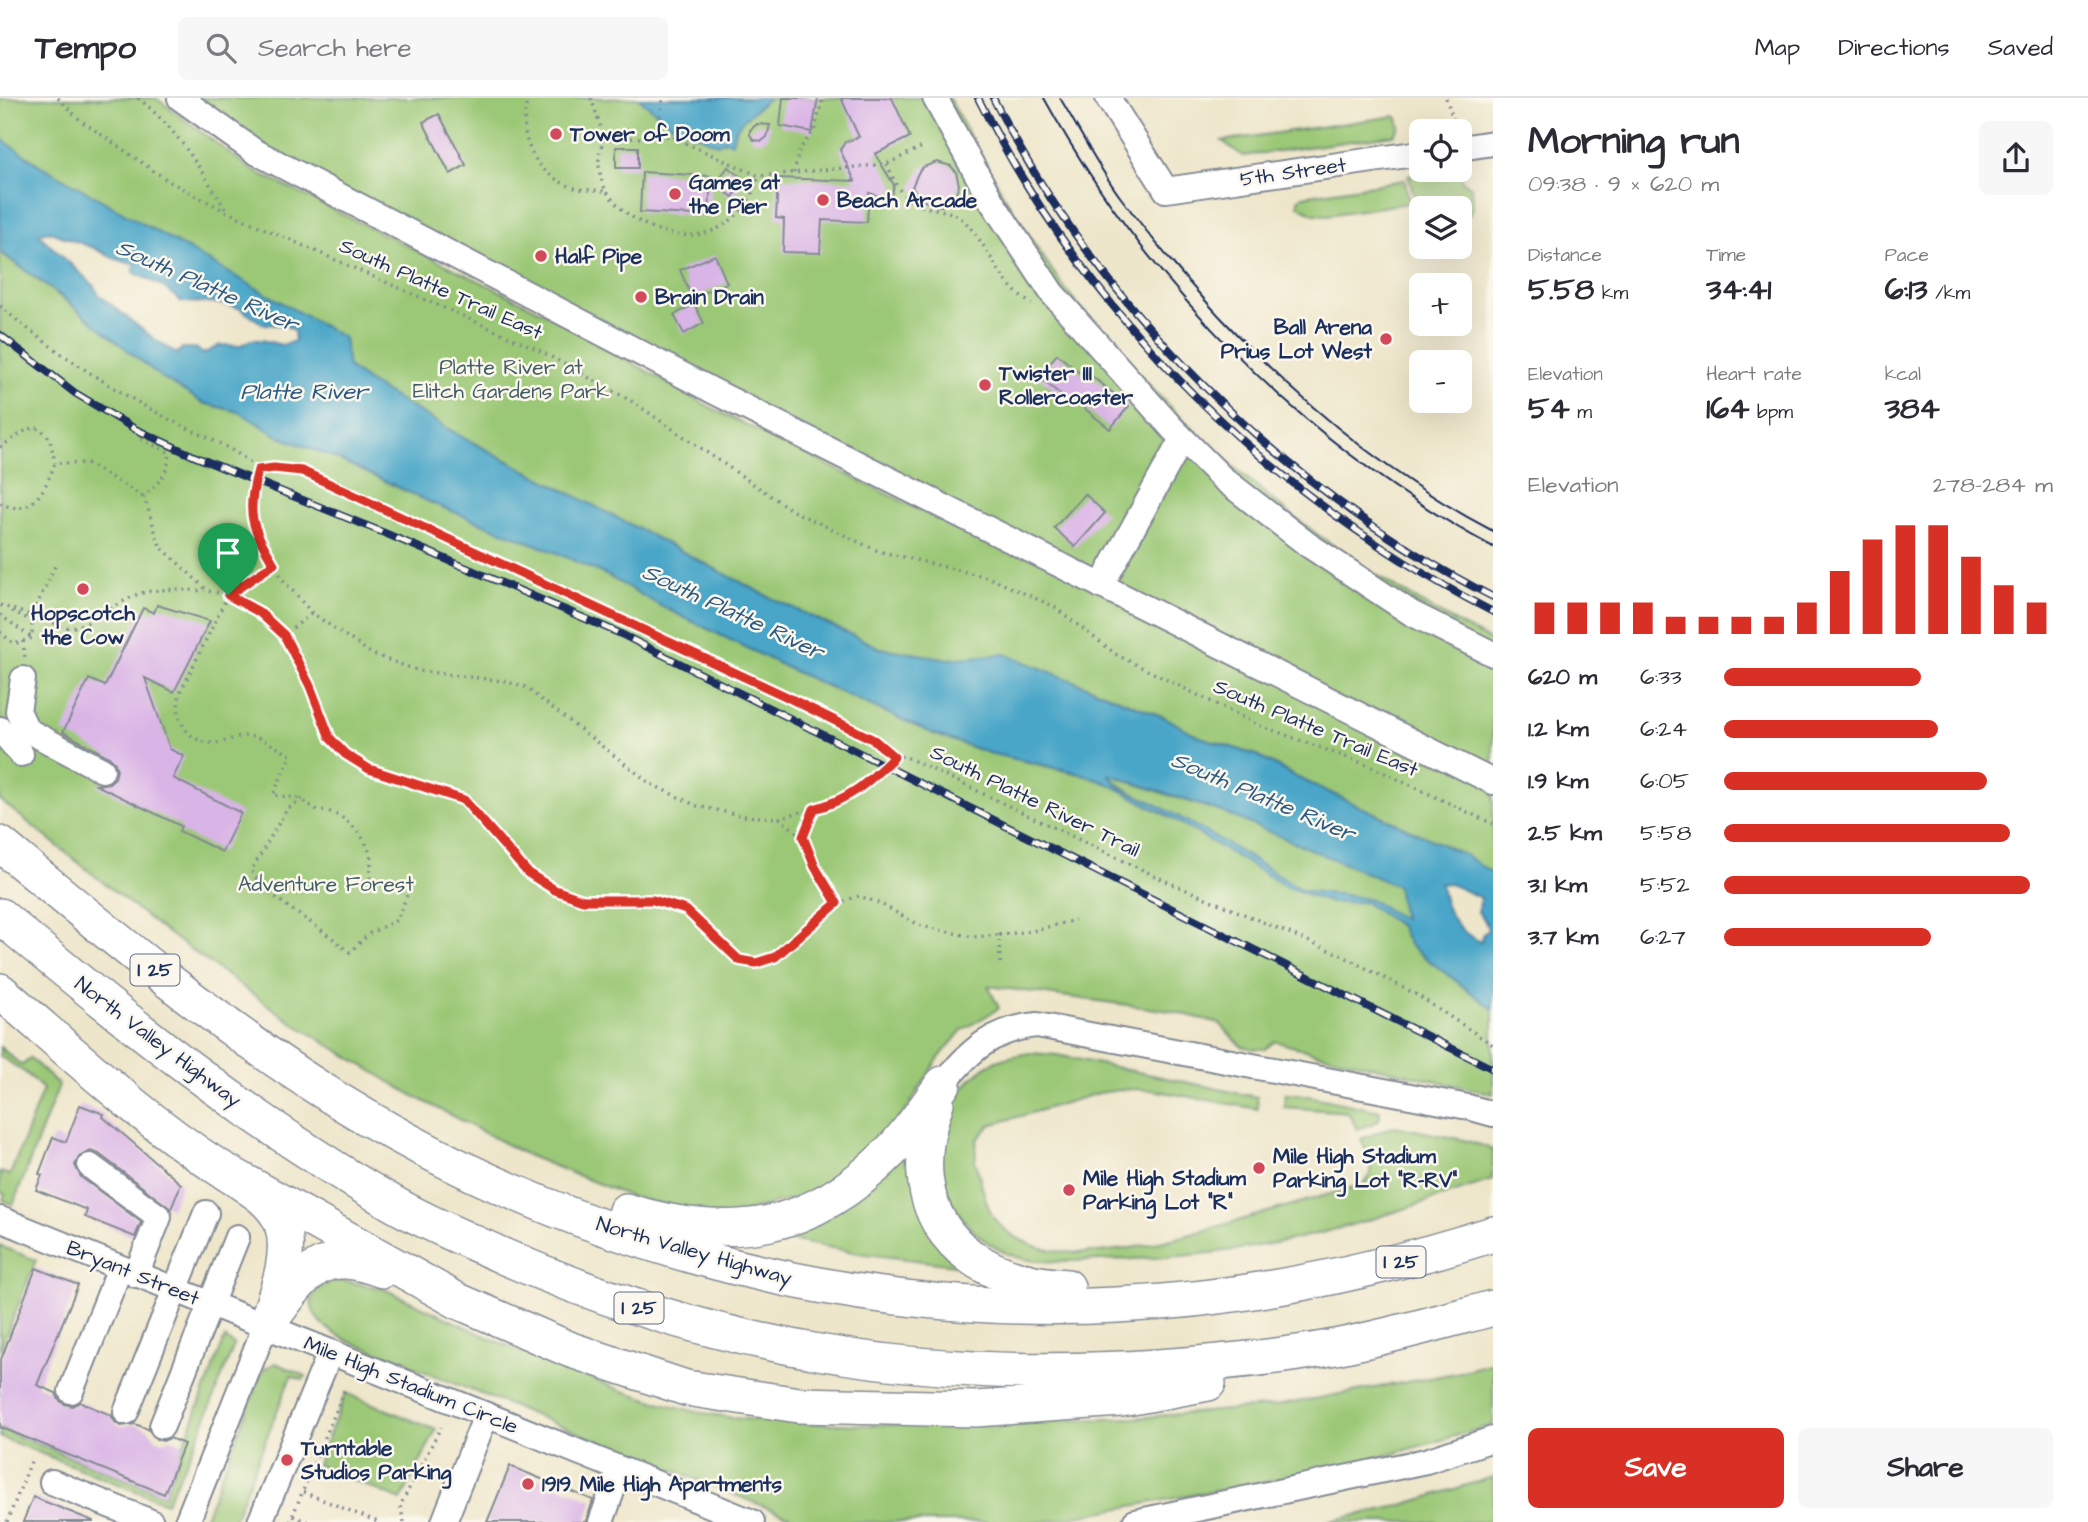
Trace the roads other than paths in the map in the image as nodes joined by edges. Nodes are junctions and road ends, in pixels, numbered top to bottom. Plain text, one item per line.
1 (180, 98) edge
2 (934, 98) edge
3 (1108, 98) edge
4 (1493, 143) edge
5 (1472, 146) edge
6 (1409, 155) edge
7 (1182, 439) junction
8 (1101, 586) junction
9 (1493, 654) edge
10 (23, 679) dead end
11 (13, 735) edge
12 (102, 770) dead end
13 (1493, 782) edge
14 (0, 844) edge
15 (0, 916) edge
16 (0, 991) edge
17 (943, 1084) junction
18 (317, 1087) junction
19 (1493, 1114) edge
20 (213, 1164) junction
21 (90, 1166) dead end
22 (206, 1213) dead end
23 (0, 1219) edge
24 (1493, 1234) edge
25 (237, 1237) dead end
26 (128, 1271) junction
27 (1308, 1283) junction
28 (175, 1290) junction
29 (211, 1305) junction
30 (1493, 1308) edge
31 (476, 1309) junction
32 (265, 1327) junction
33 (1385, 1336) junction
34 (330, 1353) junction
35 (71, 1391) dead end
36 (126, 1412) dead end
37 (486, 1415) junction
38 (162, 1426) dead end
39 (1493, 1439) edge
40 (620, 1469) junction
41 (52, 1482) dead end
42 (151, 1522) edge
43 (187, 1522) edge
44 (260, 1522) edge
45 (444, 1522) edge
46 (601, 1522) edge
47 (752, 1522) edge
48 (1135, 1522) edge

1 - 8 street
2 - 7 street
3 - 6 street, 5th Street
4 - 5 street
7 - 8 street
7 - 9 street
8 - 13 street
10 - 11 street
11 - 12 street
14 - 18 highway, North Valley Highway / I 25
15 - 33 highway, North Valley Highway / I 25
16 - 20 highway
17 - 18 highway
17 - 19 street
17 - 27 highway
18 - 27 highway, North Valley Highway / I 25
20 - 31 highway
20 - 32 highway
21 - 26 street
22 - 28 street
23 - 26 street, Bryant Street
24 - 27 highway, North Valley Highway / I 25
25 - 29 street
26 - 28 street, Bryant Street
26 - 35 street
28 - 29 street, Bryant Street
28 - 36 street
29 - 32 street, Bryant Street
29 - 38 street
30 - 33 highway, North Valley Highway / I 25
31 - 32 highway
31 - 33 highway
32 - 34 street, Mile High Stadium Circle
32 - 43 street
34 - 37 street, Mile High Stadium Circle
34 - 44 street
37 - 40 street, Mile High Stadium Circle
37 - 45 street
39 - 48 street
40 - 46 street
40 - 47 street, Mile High Stadium Circle
41 - 42 street

